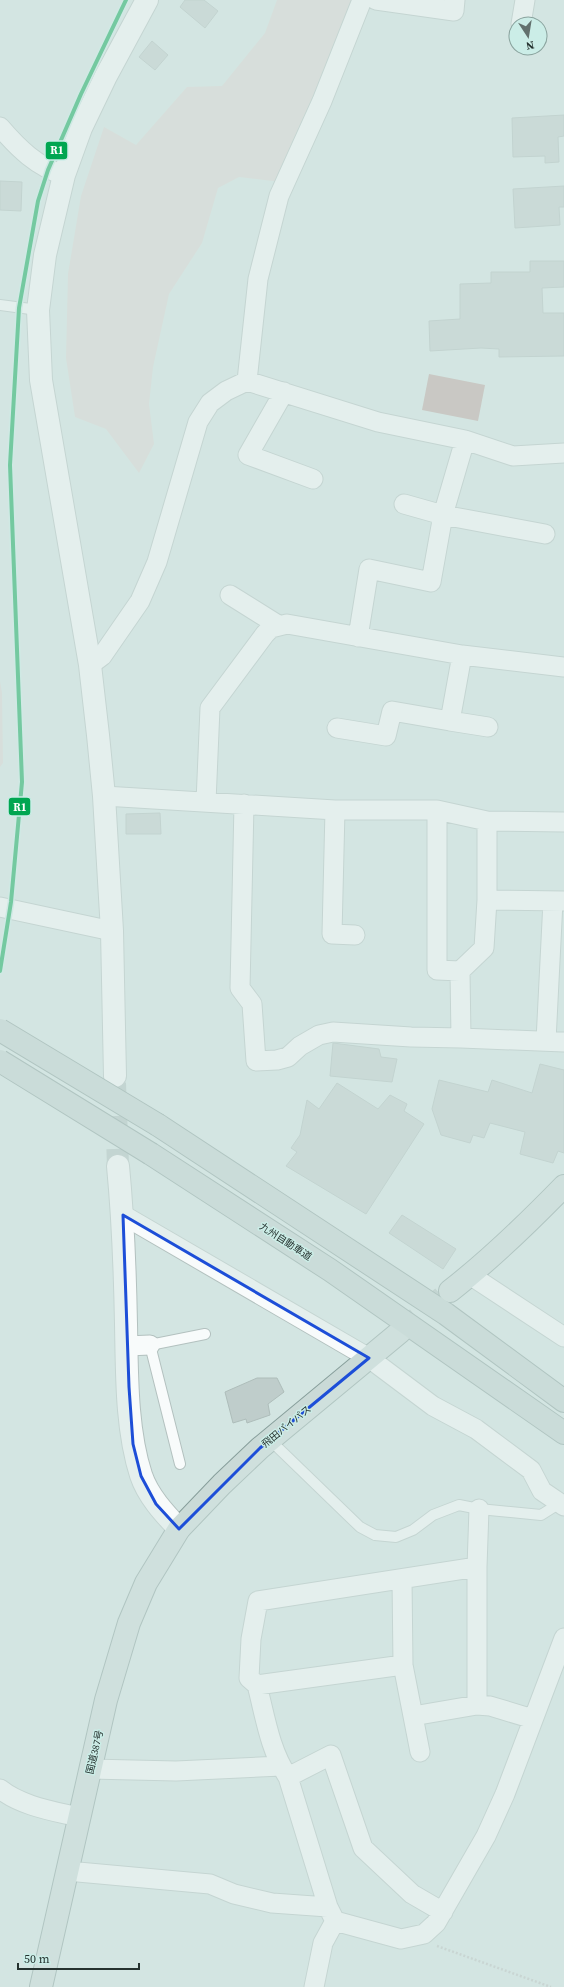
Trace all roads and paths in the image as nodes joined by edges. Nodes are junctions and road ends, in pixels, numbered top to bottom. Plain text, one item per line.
1 (147, 0) edge
2 (362, 0) edge
3 (376, 0) edge
4 (455, 0) edge
5 (525, 0) edge
6 (522, 16) edge
7 (0, 127) edge
8 (64, 175) junction
9 (0, 305) edge
10 (38, 310) junction
11 (247, 381) junction
12 (284, 392) junction
13 (464, 440) junction
14 (564, 453) edge
15 (313, 480) dead end
16 (404, 504) dead end
17 (443, 515) junction
18 (545, 534) dead end
19 (230, 595) dead end
20 (278, 625) junction
21 (358, 637) junction
22 (462, 655) junction
23 (90, 665) junction
24 (564, 667) edge
25 (450, 721) junction
26 (337, 728) dead end
27 (488, 728) dead end
28 (104, 796) junction
29 (206, 802) junction
30 (244, 804) junction
31 (335, 810) junction
32 (437, 810) junction
33 (487, 821) junction
34 (564, 822) edge
35 (487, 900) junction
36 (558, 901) edge
37 (1, 907) edge
38 (112, 931) junction
39 (355, 935) dead end
40 (460, 971) junction
41 (0, 1030) edge
42 (462, 1038) junction
43 (555, 1041) edge
44 (0, 1061) edge
45 (115, 1076) tunnel mouth
46 (118, 1166) tunnel mouth
47 (564, 1186) edge
48 (123, 1215) junction
49 (470, 1275) junction
50 (450, 1291) tunnel mouth
51 (400, 1332) tunnel mouth
52 (206, 1334) dead end
53 (564, 1337) edge
54 (150, 1345) junction
55 (127, 1346) junction
56 (369, 1358) junction
57 (564, 1401) edge
58 (564, 1433) edge
59 (270, 1440) junction
60 (180, 1464) dead end
61 (562, 1505) edge
62 (479, 1509) junction
63 (179, 1529) junction
64 (477, 1567) junction
65 (402, 1579) junction
66 (564, 1638) edge
67 (403, 1665) junction
68 (258, 1685) junction
69 (477, 1705) junction
70 (413, 1716) junction
71 (533, 1719) junction
72 (420, 1752) dead end
73 (90, 1769) junction
74 (284, 1771) junction
75 (0, 1789) edge
76 (78, 1817) junction
77 (67, 1871) junction
78 (443, 1912) junction
79 (331, 1914) junction
80 (424, 1934) junction
81 (41, 1987) edge
82 (314, 1987) edge
83 (551, 1987) edge

1 - 8 street
2 - 11 street
3 - 4 street
5 - 6 street
7 - 8 street
8 - 10 street
9 - 10 lane
10 - 23 street
11 - 12 street
11 - 23 street
12 - 13 street
12 - 15 street
13 - 14 street
13 - 17 street
16 - 17 street
17 - 18 street
17 - 21 street
19 - 20 street
20 - 21 street
20 - 29 street
21 - 22 street
22 - 24 street
22 - 25 street
23 - 28 street
25 - 26 street
25 - 27 street
28 - 29 street
28 - 38 street
29 - 30 street
30 - 31 street
30 - 42 street
31 - 32 street
31 - 39 street
32 - 33 street
32 - 40 street
33 - 34 street
33 - 35 street
35 - 36 street
35 - 40 street
36 - 43 street
37 - 38 street
38 - 45 street
40 - 42 street
41 - 57 highway, bridge
42 - 43 street
44 - 58 highway, 九州自動車道, bridge
46 - 48 street
47 - 49 highway
48 - 55 street
48 - 56 street
49 - 50 highway
49 - 53 street
51 - 56 highway, 飛田バイパス
52 - 54 lane
54 - 55 street
54 - 60 lane
55 - 63 street
56 - 59 highway, 飛田バイパス
56 - 61 street
59 - 62 lane
59 - 63 highway, 飛田バイパス
61 - 62 lane
62 - 64 street
63 - 73 highway, 国道387号
64 - 65 street
64 - 69 street
65 - 67 street
65 - 68 street
66 - 71 street
67 - 68 street
67 - 70 street
68 - 74 street
69 - 70 street
69 - 71 street
70 - 72 street
71 - 78 street
73 - 74 street
73 - 76 highway, 国道387号
74 - 78 street
74 - 79 street
75 - 76 street
76 - 77 highway, 国道387号
77 - 79 street
77 - 81 highway, 国道387号
78 - 80 street
79 - 80 street
79 - 82 street
80 - 83 path

